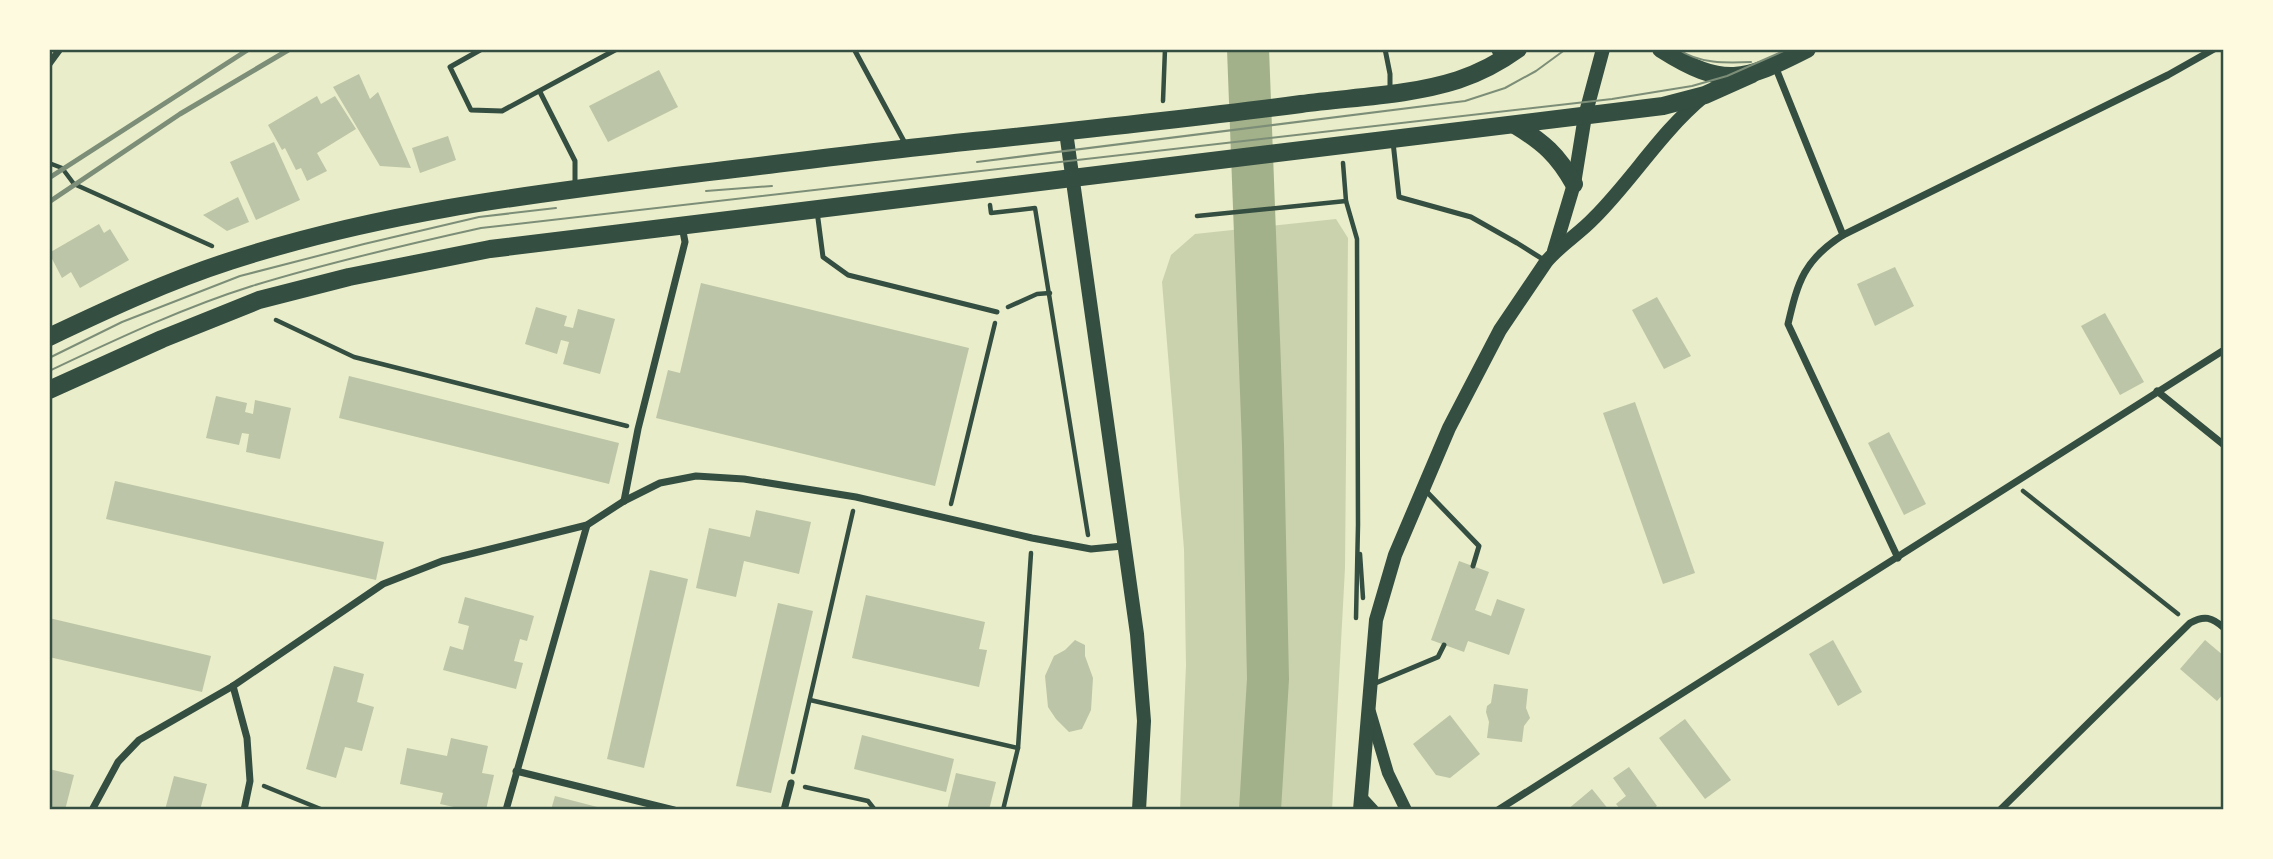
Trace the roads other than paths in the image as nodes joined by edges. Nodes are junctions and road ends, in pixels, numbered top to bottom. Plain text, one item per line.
1 (60, 49) edge
2 (482, 49) edge
3 (617, 49) edge
4 (854, 49) edge
5 (1385, 49) edge
6 (1518, 49) edge
7 (1603, 49) edge
8 (1661, 49) edge
9 (1807, 49) edge
10 (2214, 49) edge
11 (1496, 55) edge
12 (49, 64) edge
13 (1775, 65) junction
14 (1752, 75) junction
15 (540, 92) junction
16 (1390, 93) junction
17 (1705, 95) junction
18 (1586, 117) junction
19 (1515, 125) junction
20 (1066, 132) junction
21 (1393, 139) junction
22 (907, 148) junction
23 (1072, 179) junction
24 (1574, 184) junction
25 (575, 188) junction
26 (816, 208) junction
27 (682, 224) junction
28 (1843, 234) junction
29 (1550, 257) junction
30 (998, 312) road end
31 (49, 337) edge
32 (2224, 350) edge
33 (49, 390) edge
34 (2157, 391) junction
35 (2224, 445) edge
36 (1423, 486) junction
37 (624, 501) junction
38 (587, 526) junction
39 (1123, 546) junction
40 (1898, 558) junction
41 (1472, 566) dead end
42 (2224, 628) edge
43 (1444, 645) dead end
44 (233, 686) junction
45 (1368, 687) junction
46 (1367, 703) junction
47 (516, 772) junction
48 (791, 783) road end
49 (1360, 803) edge
50 (92, 810) edge
51 (244, 810) edge
52 (506, 810) edge
53 (674, 810) edge
54 (784, 810) edge
55 (1139, 810) edge
56 (1373, 810) edge
57 (1406, 810) edge
58 (1498, 810) edge
59 (2000, 810) edge

1 - 12 street
2 - 15 lane
3 - 15 lane
4 - 22 lane
5 - 16 lane
6 - 11 main road
7 - 18 main road
8 - 14 main road
9 - 13 main road
10 - 28 street
11 - 16 main road
13 - 14 main road
13 - 28 street
14 - 17 main road
15 - 25 lane
16 - 20 main road
17 - 18 main road
17 - 29 main road
18 - 19 main road
18 - 24 main road
19 - 21 main road
19 - 24 main road
20 - 22 main road
20 - 23 main road
21 - 23 main road
21 - 29 lane
22 - 25 main road
23 - 26 main road
23 - 39 main road
24 - 29 main road
25 - 31 main road
26 - 27 main road
26 - 30 lane
27 - 33 main road
27 - 37 street
28 - 40 street
29 - 36 main road
32 - 34 street
34 - 35 street
34 - 40 street
36 - 41 lane
36 - 45 main road
37 - 38 street
37 - 39 street
38 - 44 street
38 - 47 street
39 - 55 main road
40 - 58 street
42 - 59 street
43 - 45 lane
44 - 50 street
44 - 51 street
45 - 46 main road
46 - 49 main road
46 - 57 street
47 - 52 street
47 - 53 street
48 - 54 street
49 - 56 street

